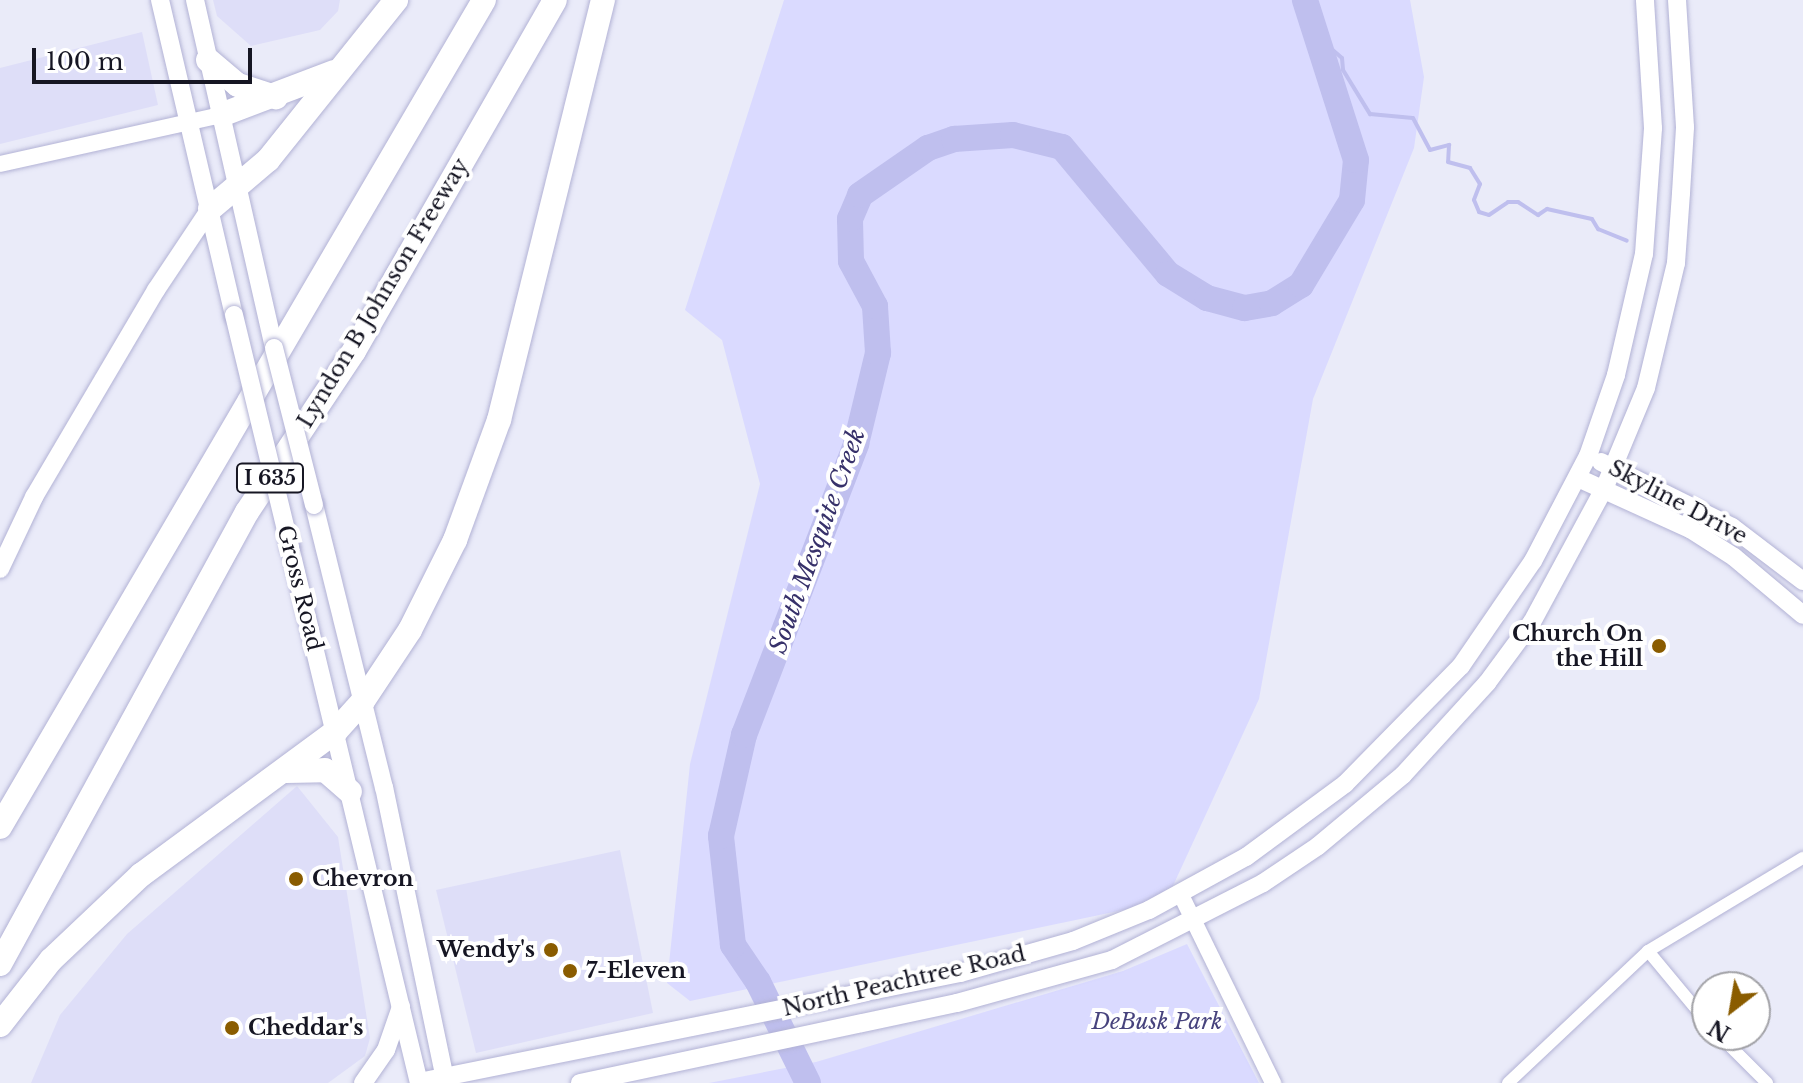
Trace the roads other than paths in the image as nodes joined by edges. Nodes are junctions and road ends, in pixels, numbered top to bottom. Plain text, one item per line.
1 (160, 0) edge
2 (195, 0) edge
3 (396, 0) edge
4 (484, 0) edge
5 (555, 0) edge
6 (603, 0) edge
7 (1645, 0) edge
8 (1677, 0) edge
9 (208, 60) junction
10 (343, 67) junction
11 (276, 97) junction
12 (221, 115) junction
13 (187, 122) junction
14 (1685, 127) junction
15 (1653, 128) junction
16 (0, 164) edge
17 (238, 190) junction
18 (210, 209) junction
19 (1588, 456) junction
20 (1613, 468) junction
21 (1578, 478) junction
22 (1604, 489) junction
23 (0, 569) edge
24 (1803, 581) edge
25 (1803, 615) edge
26 (363, 701) junction
27 (336, 731) junction
28 (286, 771) junction
29 (350, 792) junction
30 (0, 827) edge
31 (1803, 858) edge
32 (399, 861) junction
33 (368, 868) junction
34 (1180, 893) junction
35 (1193, 922) junction
36 (1648, 951) junction
37 (0, 964) edge
38 (1691, 1003) edge
39 (401, 1007) junction
40 (0, 1025) edge
41 (656, 1035) junction
42 (1735, 1051) edge
43 (660, 1067) junction
44 (445, 1080) edge
45 (363, 1083) edge
46 (417, 1083) edge
47 (580, 1083) edge
48 (1273, 1083) edge
49 (1508, 1083) edge
50 (1767, 1083) edge

1 - 13 main road, Gross Road
2 - 9 main road, Gross Road
3 - 10 highway
4 - 30 highway, I 635
5 - 37 highway, Lyndon B Johnson Freeway / I 635
6 - 26 highway
7 - 15 main road, North Peachtree Road
8 - 14 main road, North Peachtree Road
9 - 11 highway
9 - 12 main road, Gross Road
10 - 11 highway
10 - 17 highway
11 - 12 highway
12 - 13 street
12 - 17 main road, Gross Road
13 - 16 street
13 - 18 main road, Gross Road
14 - 15 main road
14 - 20 main road, North Peachtree Road
15 - 19 main road, North Peachtree Road
17 - 18 highway
17 - 26 main road, Gross Road, bridge
18 - 23 main road
18 - 27 main road, Gross Road, bridge
19 - 20 main road, Skyline Drive
19 - 21 main road, North Peachtree Road
20 - 22 main road, North Peachtree Road
20 - 24 main road, Skyline Drive
21 - 22 main road, Skyline Drive
21 - 34 main road, North Peachtree Road
22 - 25 main road, Skyline Drive
22 - 35 main road, North Peachtree Road
26 - 27 highway
26 - 32 main road, Gross Road
27 - 28 highway
27 - 29 main road, Gross Road
28 - 29 highway
28 - 40 highway
29 - 33 main road, Gross Road
31 - 36 street
32 - 33 main road
32 - 44 main road, Gross Road
33 - 39 main road, Gross Road
34 - 35 street
34 - 41 main road, North Peachtree Road
35 - 43 main road, North Peachtree Road
35 - 48 street
36 - 38 street
36 - 49 street
39 - 45 main road
39 - 46 main road, Gross Road
41 - 43 main road
41 - 44 main road, North Peachtree Road
42 - 50 street
43 - 47 main road, North Peachtree Road
44 - 46 main road, North Peachtree Road

